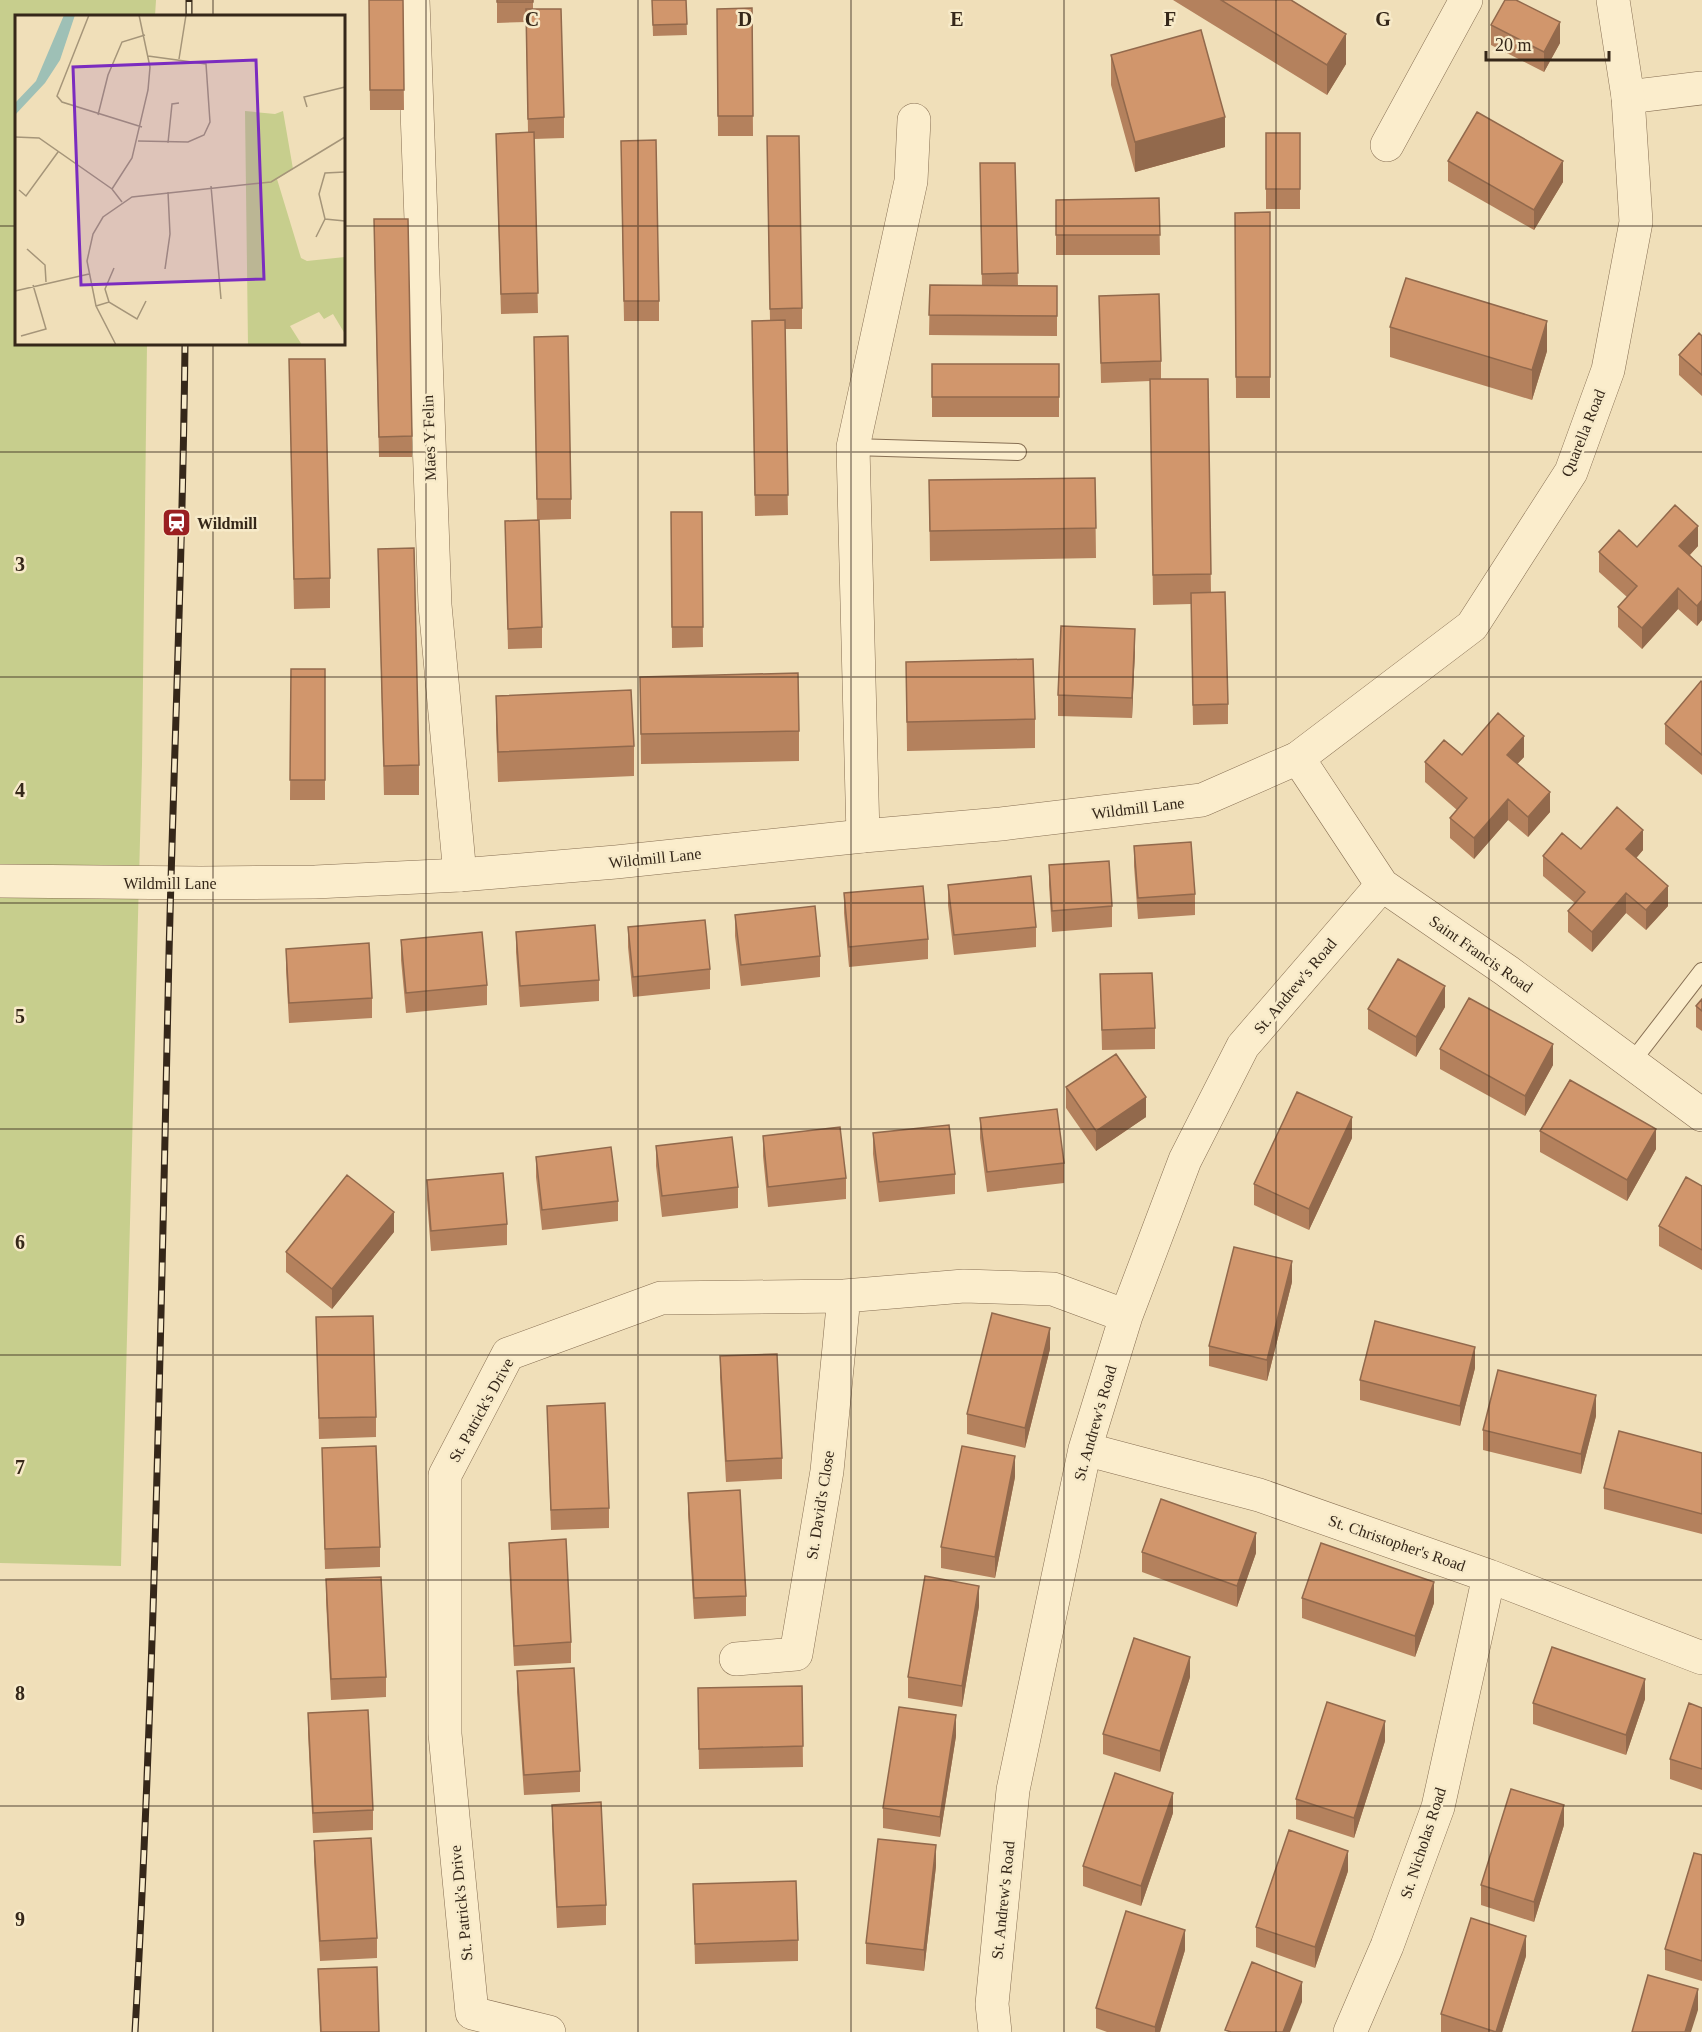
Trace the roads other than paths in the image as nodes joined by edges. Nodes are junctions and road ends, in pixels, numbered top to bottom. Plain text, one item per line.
1 (414, 0) edge
2 (1466, 0) edge
3 (1613, 0) edge
4 (1702, 88) edge
5 (1628, 97) junction
6 (914, 120) dead end
7 (1387, 145) dead end
8 (854, 447) junction
9 (1018, 452) dead end
10 (1298, 758) junction
11 (863, 836) junction
12 (460, 875) junction
13 (0, 881) edge
14 (1382, 885) junction
15 (1702, 971) edge
16 (1631, 1063) junction
17 (1702, 1115) edge
18 (844, 1296) junction
19 (1126, 1316) junction
20 (1085, 1449) junction
21 (1489, 1576) junction
22 (1702, 1658) edge
23 (736, 1659) dead end
24 (549, 2032) edge
25 (995, 2032) edge
26 (1350, 2032) edge

1 - 12 street, Maes Y Felin
2 - 7 street
3 - 5 street, Quarella Road
4 - 5 street
5 - 10 street, Quarella Road
6 - 8 street
8 - 9 lane
8 - 11 street
10 - 11 street, Wildmill Lane
10 - 14 street, Saint Francis Road
11 - 12 street, Wildmill Lane
12 - 13 street, Wildmill Lane
14 - 16 street, Saint Francis Road
14 - 19 street, St. Andrew's Road
15 - 16 lane
16 - 17 street, Saint Francis Road
18 - 19 street, St. Patrick's Drive
18 - 23 street, St. David's Close
18 - 24 street, St. Patrick's Drive
19 - 20 street, St. Andrew's Road
20 - 21 street, St. Christopher's Road
20 - 25 street, St. Andrew's Road
21 - 22 street, St. Christopher's Road
21 - 26 street, St. Nicholas Road

